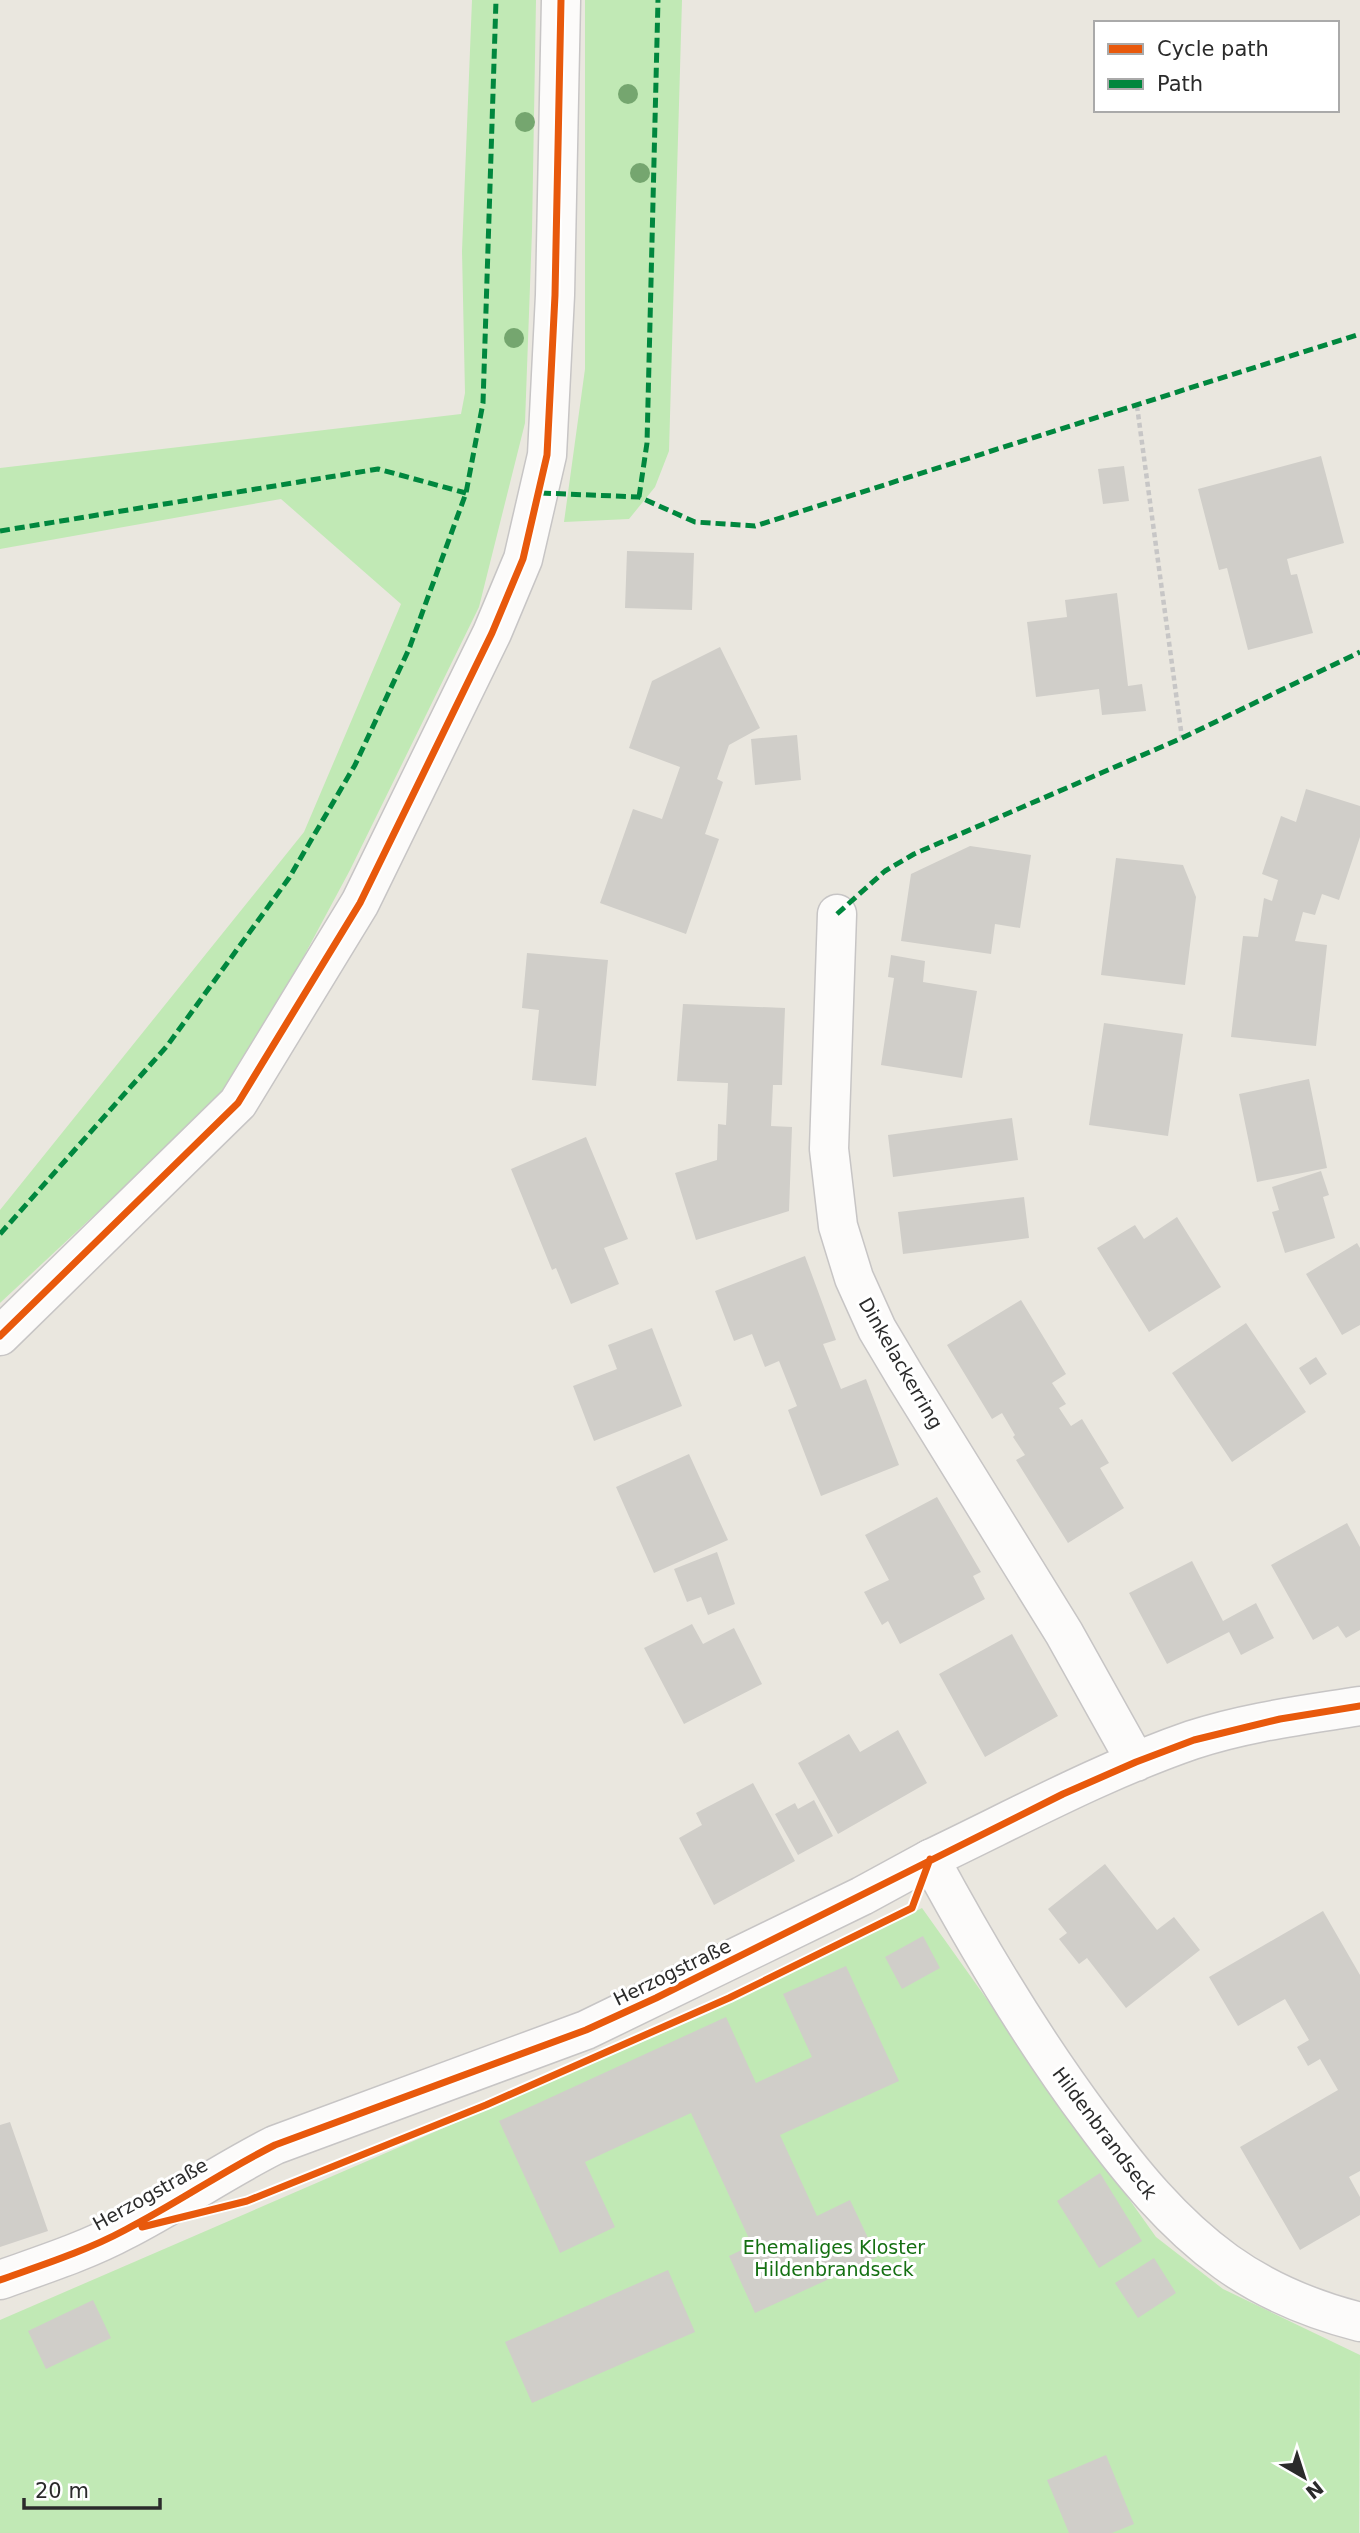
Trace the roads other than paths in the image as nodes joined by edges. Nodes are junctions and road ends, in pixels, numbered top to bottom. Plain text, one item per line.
1 (561, 0) edge
2 (837, 915) dead end
3 (0, 1336) edge
4 (1360, 1706) edge
5 (1136, 1762) junction
6 (930, 1860) junction
7 (0, 2280) edge
8 (1360, 2322) edge

1 - 3 street
2 - 5 street, Dinkelackerring
4 - 5 street, Herzogstraße
5 - 6 street, Herzogstraße
6 - 7 street, Herzogstraße
6 - 8 street, Hildenbrandseck

